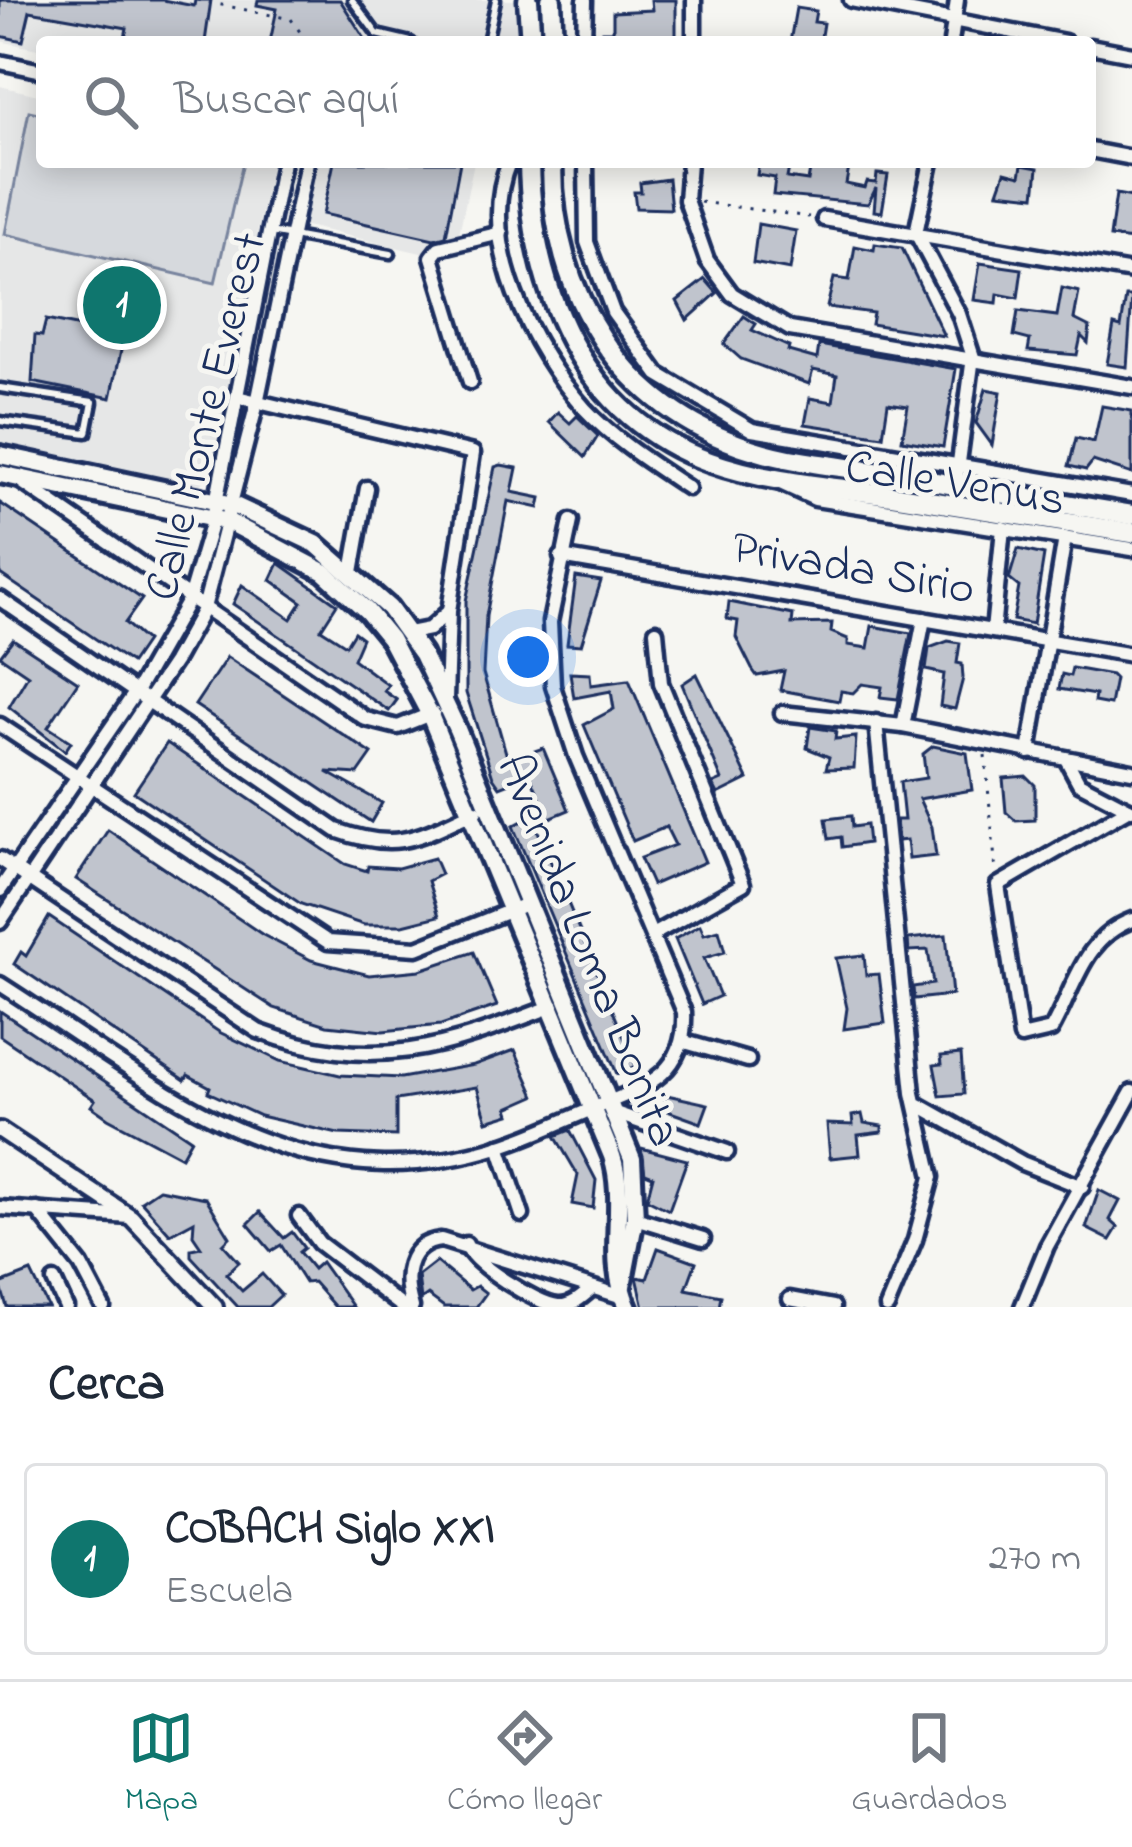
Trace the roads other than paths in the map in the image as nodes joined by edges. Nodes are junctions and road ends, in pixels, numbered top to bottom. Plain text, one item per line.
1 (352, 0) edge
2 (367, 0) edge
3 (496, 0) edge
4 (528, 0) edge
5 (551, 0) edge
6 (585, 0) edge
7 (694, 0) edge
8 (851, 0) edge
9 (957, 0) edge
10 (364, 17) junction
11 (953, 22) junction
12 (386, 36) edge
13 (488, 36) edge
14 (531, 36) edge
15 (554, 36) edge
16 (584, 36) edge
17 (694, 36) edge
18 (951, 36) edge
19 (1031, 36) edge
20 (1096, 47) edge
21 (1132, 54) edge
22 (0, 62) edge
23 (36, 70) edge
24 (1096, 151) edge
25 (1132, 158) edge
26 (282, 168) edge
27 (306, 168) edge
28 (508, 168) edge
29 (530, 168) edge
30 (553, 168) edge
31 (586, 168) edge
32 (689, 168) edge
33 (931, 168) edge
34 (824, 219) road end
35 (269, 232) junction
36 (501, 233) junction
37 (916, 233) junction
38 (292, 236) junction
39 (391, 254) dead end
40 (1132, 272) edge
41 (973, 357) junction
42 (470, 382) dead end
43 (1132, 387) edge
44 (0, 388) edge
45 (237, 397) junction
46 (257, 403) junction
47 (0, 422) edge
48 (0, 455) edge
49 (8, 476) edge
50 (957, 476) junction
51 (771, 478) junction
52 (367, 488) dead end
53 (688, 488) dead end
54 (1132, 495) edge
55 (223, 511) junction
56 (1132, 515) edge
57 (571, 521) dead end
58 (1003, 528) junction
59 (1132, 533) edge
60 (1065, 538) junction
61 (1132, 549) edge
62 (561, 557) junction
63 (352, 572) junction
64 (189, 598) junction
65 (0, 599) edge
66 (204, 608) junction
67 (449, 611) junction
68 (924, 619) junction
69 (656, 631) dead end
70 (993, 631) junction
71 (410, 633) junction
72 (1047, 640) junction
73 (1132, 655) edge
74 (136, 690) junction
75 (149, 699) junction
76 (438, 710) junction
77 (782, 713) dead end
78 (876, 722) junction
79 (0, 725) edge
80 (903, 726) junction
81 (1029, 752) junction
82 (1066, 759) junction
83 (1132, 771) edge
84 (77, 777) junction
85 (92, 788) junction
86 (481, 808) junction
87 (1131, 810) edge
88 (0, 859) edge
89 (14, 869) junction
90 (29, 879) junction
91 (0, 890) edge
92 (522, 907) junction
93 (1132, 920) edge
94 (0, 922) edge
95 (654, 934) junction
96 (0, 984) edge
97 (560, 1004) junction
98 (685, 1042) junction
99 (748, 1060) dead end
100 (1132, 1093) edge
101 (920, 1106) junction
102 (606, 1108) junction
103 (0, 1130) edge
104 (499, 1146) junction
105 (727, 1152) dead end
106 (1082, 1187) junction
107 (0, 1208) edge
108 (37, 1210) junction
109 (523, 1215) dead end
110 (299, 1216) dead end
111 (130, 1217) junction
112 (635, 1218) junction
113 (703, 1239) dead end
114 (466, 1244) junction
115 (54, 1281) dead end
116 (596, 1290) junction
117 (624, 1297) edge
118 (790, 1299) dead end
119 (66, 1307) edge
120 (103, 1307) edge
121 (215, 1307) edge
122 (408, 1307) edge
123 (602, 1307) edge
124 (833, 1307) edge
125 (887, 1307) edge
126 (1022, 1307) edge

1 - 10 lane
2 - 10 lane
3 - 13 lane
4 - 14 main road
5 - 15 main road
6 - 16 street
7 - 17 street
8 - 11 street
9 - 11 street
10 - 12 lane
11 - 18 street
11 - 19 street
20 - 21 street
22 - 23 street
24 - 25 street
26 - 35 street, Calle Monte Everest
27 - 38 street, Calle Monte Everest
28 - 36 street
29 - 51 main road
30 - 50 main road
31 - 50 street
32 - 41 street
33 - 37 street
34 - 37 street
35 - 38 lane
35 - 45 street, Calle Monte Everest
36 - 42 street
36 - 53 street
37 - 40 street
37 - 41 street
38 - 39 lane
38 - 46 street, Calle Monte Everest
41 - 43 street
41 - 50 street
44 - 47 lane
45 - 46 street
45 - 55 street, Calle Monte Everest
46 - 55 street, Calle Monte Everest
46 - 67 street
48 - 55 main road, Avenida Loma Bonita
49 - 55 main road, Avenida Loma Bonita
49 - 64 street
50 - 54 street
50 - 56 main road
51 - 58 street, Calle Venus
51 - 59 main road
52 - 63 street
55 - 63 main road, Avenida Loma Bonita
55 - 64 street, Calle Monte Everest
55 - 66 street, Calle Monte Everest
55 - 76 main road, Avenida Loma Bonita
57 - 62 street
58 - 60 street, Calle Venus
58 - 70 street
60 - 61 street, Calle Venus
60 - 72 street
62 - 68 street, Privada Sirio
62 - 95 street
63 - 71 main road, Avenida Loma Bonita
64 - 66 street
64 - 74 street, Calle Monte Everest
65 - 74 street
66 - 75 street, Calle Monte Everest
66 - 76 street
67 - 71 street
67 - 76 street
68 - 70 street, Privada Sirio
68 - 80 street
69 - 95 street
70 - 72 street, Privada Sirio
71 - 76 main road, Avenida Loma Bonita
72 - 73 street, Privada Sirio
72 - 81 street
74 - 75 street
74 - 84 street, Calle Monte Everest
75 - 85 street, Calle Monte Everest
75 - 86 street
76 - 86 main road, Avenida Loma Bonita
77 - 78 street
78 - 80 street
78 - 101 street
79 - 84 street
80 - 81 street
81 - 82 street
82 - 83 street
82 - 87 street
84 - 85 street
84 - 89 street, Calle Monte Everest
85 - 90 street, Calle Monte Everest
85 - 92 street
86 - 92 main road, Avenida Loma Bonita
87 - 93 street
88 - 89 street
89 - 90 street
89 - 91 street, Calle Monte Everest
90 - 94 street, Calle Monte Everest
90 - 97 street
92 - 97 main road, Avenida Loma Bonita
95 - 98 street
96 - 104 street
97 - 102 main road, Avenida Loma Bonita
98 - 99 street
98 - 102 street
100 - 106 street
101 - 106 street
101 - 125 street
102 - 104 street
102 - 105 street
102 - 112 main road, Avenida Loma Bonita
102 - 117 main road, Avenida Loma Bonita
103 - 111 street
104 - 109 street
106 - 126 street
107 - 108 street
108 - 111 street
108 - 120 street
110 - 122 street
111 - 121 street
112 - 113 street
112 - 117 main road, Avenida Loma Bonita
114 - 116 street
114 - 116 street
114 - 122 street
115 - 119 street
116 - 117 street
116 - 123 street
118 - 124 street

